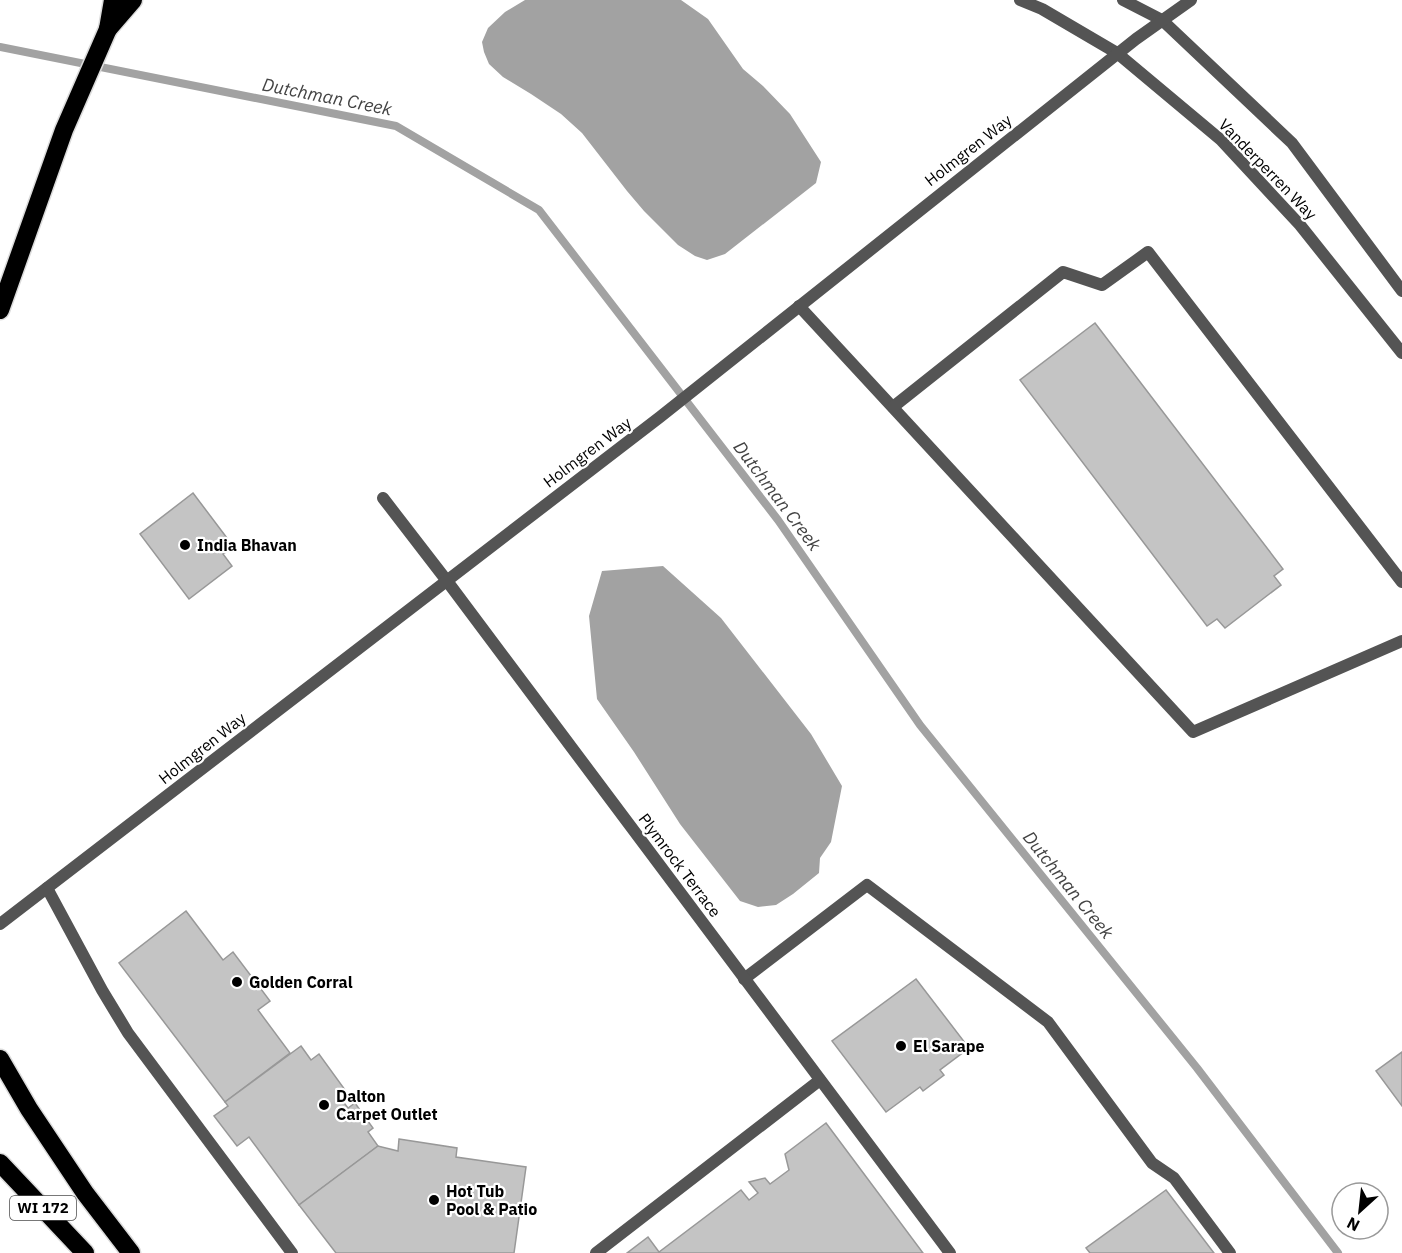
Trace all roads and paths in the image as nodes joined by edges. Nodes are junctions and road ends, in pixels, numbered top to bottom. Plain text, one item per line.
1 (113, 0) edge
2 (133, 0) edge
3 (1020, 0) edge
4 (1123, 0) edge
5 (1191, 0) edge
6 (1162, 20) junction
7 (108, 28) junction
8 (1117, 53) junction
9 (1402, 291) edge
10 (799, 306) junction
11 (0, 310) edge
12 (1402, 353) edge
13 (893, 407) junction
14 (383, 498) dead end
15 (447, 581) junction
16 (1402, 582) edge
17 (1402, 641) edge
18 (47, 888) junction
19 (0, 924) edge
20 (744, 979) junction
21 (0, 1059) edge
22 (820, 1080) junction
23 (0, 1163) edge
24 (85, 1253) edge
25 (131, 1253) edge
26 (292, 1253) edge
27 (596, 1253) edge
28 (950, 1253) edge
29 (1230, 1253) edge

1 - 7 highway
2 - 7 highway
3 - 8 street, Vanderperren Way
4 - 6 street, Vanderperren Way
5 - 6 street, Holmgren Way
6 - 8 street, Holmgren Way
6 - 9 street, Vanderperren Way
7 - 11 highway
8 - 10 street, Holmgren Way
8 - 12 street, Vanderperren Way
10 - 13 street
10 - 15 street, Holmgren Way
13 - 16 street
13 - 17 street
14 - 15 street, Plymrock Terrace
15 - 18 street, Holmgren Way
15 - 20 street, Plymrock Terrace
18 - 19 street, Holmgren Way
18 - 26 street
20 - 22 street, Plymrock Terrace
20 - 29 street
21 - 25 highway
22 - 27 street
22 - 28 street, Plymrock Terrace
23 - 24 highway, WI 172

